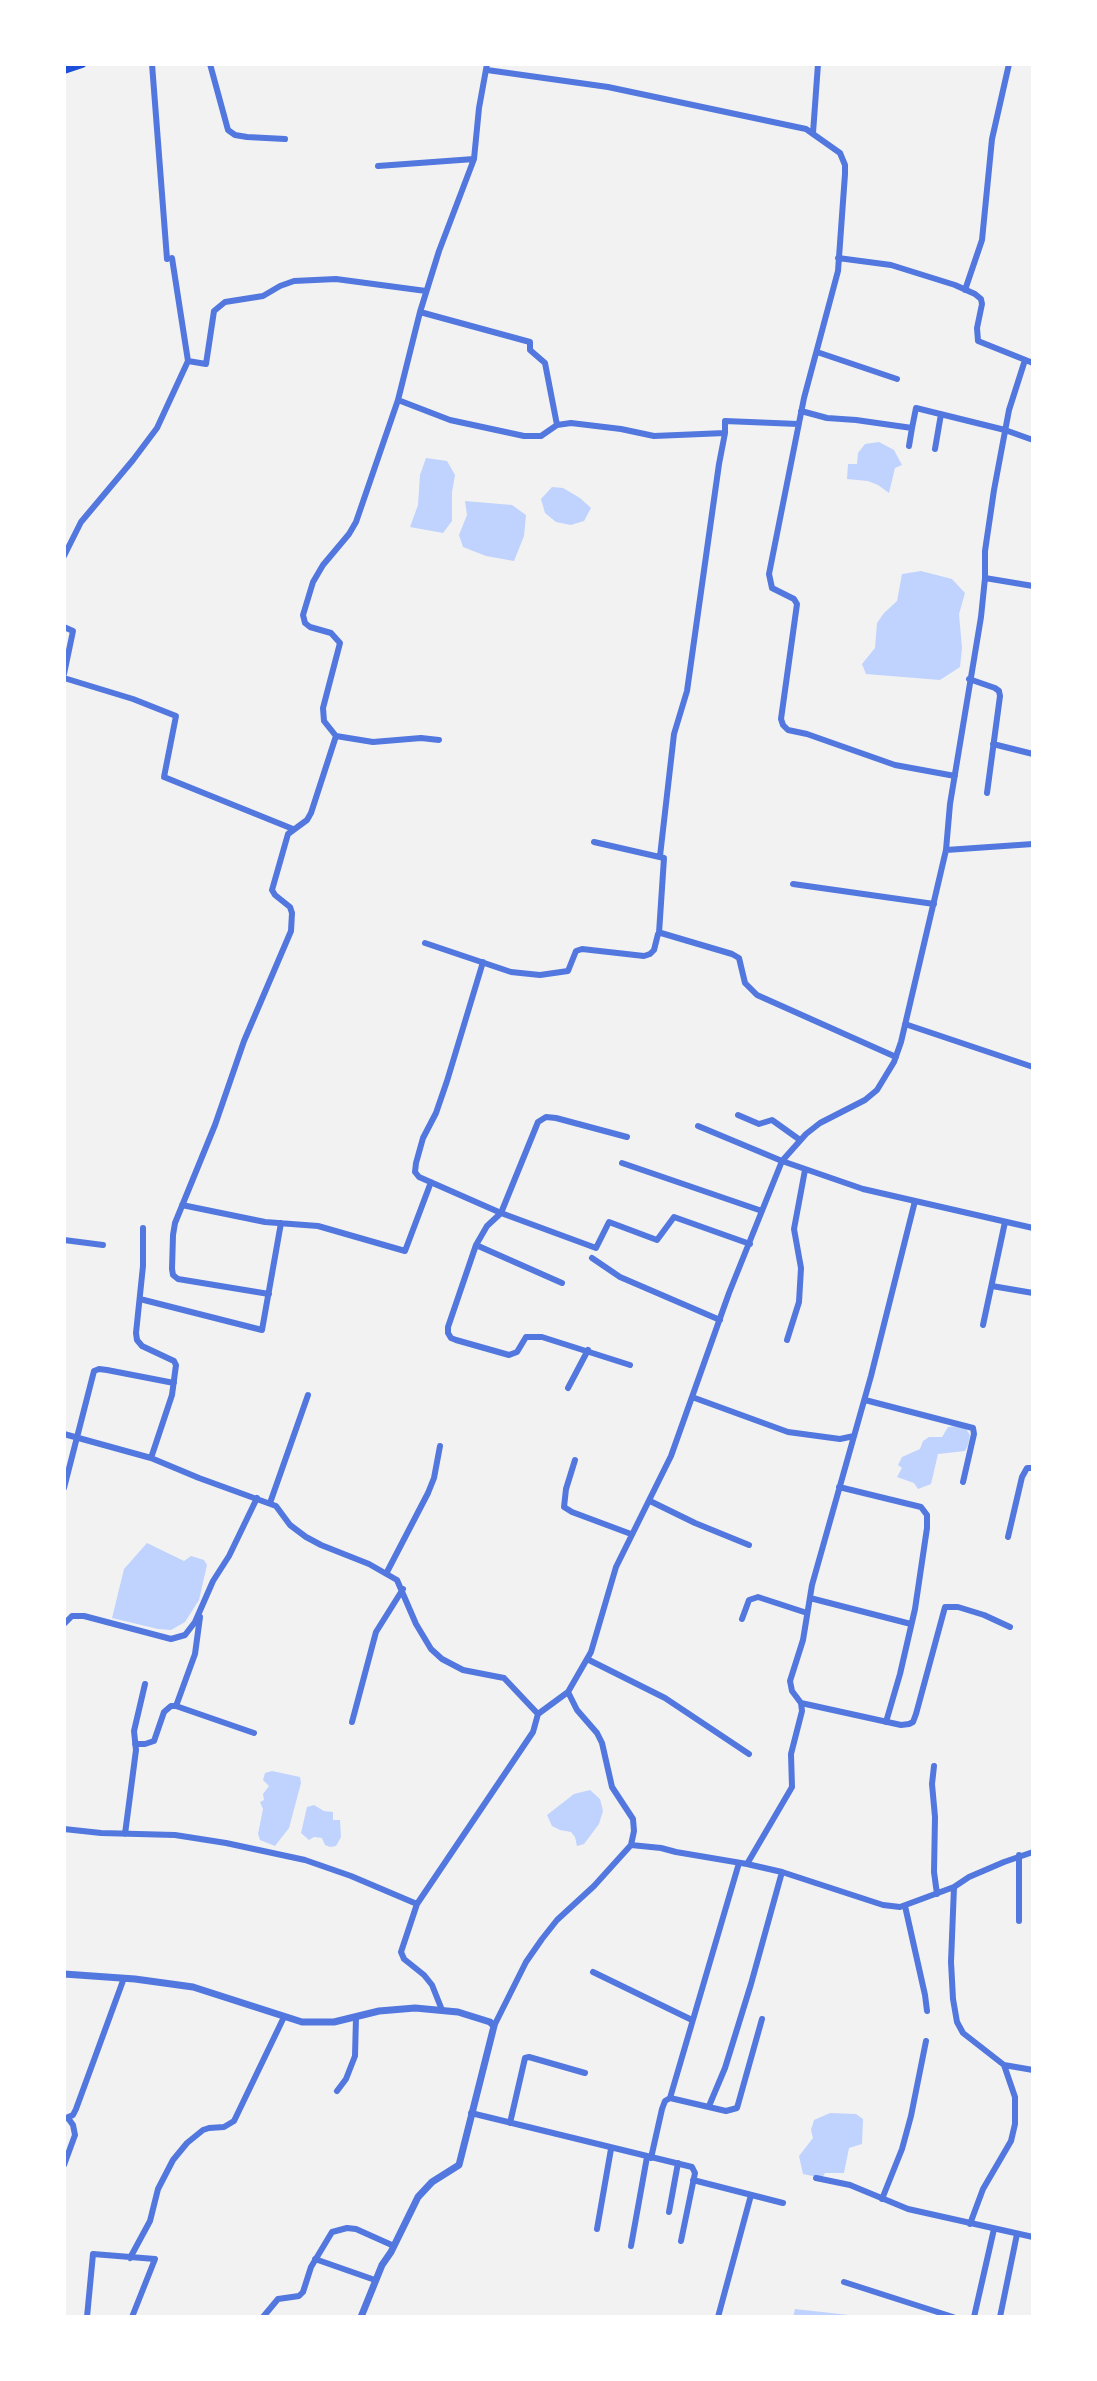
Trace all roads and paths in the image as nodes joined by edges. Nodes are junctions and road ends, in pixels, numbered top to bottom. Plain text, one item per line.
1 (82, 64) edge
2 (152, 64) edge
3 (210, 64) edge
4 (818, 64) edge
5 (1009, 64) edge
6 (487, 67) edge
7 (64, 70) edge
8 (813, 133) junction
9 (285, 139) dead end
10 (474, 159) junction
11 (378, 166) dead end
12 (838, 258) junction
13 (965, 290) junction
14 (426, 291) junction
15 (420, 312) junction
16 (817, 352) junction
17 (1025, 360) junction
18 (188, 361) junction
19 (1033, 363) edge
20 (897, 379) dead end
21 (398, 400) junction
22 (801, 411) junction
23 (941, 414) junction
24 (798, 424) junction
25 (557, 425) junction
26 (912, 428) junction
27 (1005, 430) junction
28 (725, 433) junction
29 (1033, 440) edge
30 (909, 446) dead end
31 (935, 449) dead end
32 (64, 556) edge
33 (985, 578) junction
34 (1033, 586) edge
35 (64, 627) edge
36 (64, 676) edge
37 (969, 679) junction
38 (336, 736) junction
39 (439, 740) dead end
40 (993, 744) junction
41 (1033, 754) edge
42 (955, 776) junction
43 (987, 793) dead end
44 (293, 829) junction
45 (594, 842) dead end
46 (1033, 844) edge
47 (946, 850) junction
48 (660, 856) junction
49 (793, 884) dead end
50 (934, 904) junction
51 (659, 933) junction
52 (425, 943) dead end
53 (483, 962) junction
54 (905, 1024) junction
55 (896, 1057) junction
56 (1033, 1067) edge
57 (738, 1115) dead end
58 (698, 1126) dead end
59 (627, 1137) dead end
60 (800, 1140) junction
61 (782, 1161) junction
62 (622, 1163) dead end
63 (805, 1170) junction
64 (431, 1182) junction
65 (915, 1201) junction
66 (182, 1205) junction
67 (762, 1211) junction
68 (501, 1213) junction
69 (1005, 1222) junction
70 (281, 1223) junction
71 (143, 1228) dead end
72 (1033, 1228) edge
73 (64, 1240) edge
74 (750, 1244) junction
75 (103, 1245) dead end
76 (476, 1245) junction
77 (592, 1258) dead end
78 (562, 1283) dead end
79 (992, 1286) junction
80 (1033, 1293) edge
81 (269, 1294) junction
82 (140, 1299) junction
83 (720, 1320) junction
84 (983, 1325) dead end
85 (787, 1340) dead end
86 (588, 1350) junction
87 (630, 1365) dead end
88 (174, 1383) junction
89 (568, 1388) dead end
90 (308, 1395) dead end
91 (692, 1397) junction
92 (865, 1400) junction
93 (64, 1434) edge
94 (854, 1436) junction
95 (77, 1438) junction
96 (440, 1446) dead end
97 (151, 1458) junction
98 (575, 1460) dead end
99 (1033, 1468) edge
100 (963, 1482) dead end
101 (839, 1487) junction
102 (64, 1488) edge
103 (257, 1498) junction
104 (650, 1501) junction
105 (270, 1503) junction
106 (631, 1534) junction
107 (1008, 1537) dead end
108 (749, 1545) dead end
109 (387, 1572) junction
110 (403, 1589) junction
111 (810, 1598) junction
112 (202, 1607) junction
113 (807, 1613) junction
114 (742, 1619) dead end
115 (64, 1624) edge
116 (911, 1624) junction
117 (1010, 1627) dead end
118 (587, 1659) junction
119 (145, 1684) dead end
120 (568, 1692) junction
121 (801, 1703) junction
122 (176, 1706) junction
123 (538, 1714) junction
124 (352, 1722) dead end
125 (886, 1722) junction
126 (254, 1733) dead end
127 (135, 1744) junction
128 (749, 1754) dead end
129 (934, 1766) dead end
130 (64, 1829) edge
131 (125, 1834) junction
132 (631, 1845) junction
133 (1033, 1852) edge
134 (1019, 1855) junction
135 (743, 1864) junction
136 (782, 1872) junction
137 (954, 1887) junction
138 (937, 1894) junction
139 (417, 1904) junction
140 (905, 1906) junction
141 (1019, 1921) dead end
142 (593, 1972) dead end
143 (64, 1974) edge
144 (124, 1978) junction
145 (442, 2010) junction
146 (927, 2011) dead end
147 (284, 2017) junction
148 (356, 2017) junction
149 (762, 2019) dead end
150 (692, 2020) junction
151 (494, 2026) junction
152 (926, 2041) dead end
153 (1004, 2065) junction
154 (1033, 2070) edge
155 (585, 2073) dead end
156 (337, 2091) dead end
157 (670, 2098) junction
158 (709, 2106) junction
159 (471, 2113) junction
160 (66, 2119) edge
161 (510, 2123) junction
162 (611, 2149) junction
163 (649, 2158) junction
164 (678, 2163) junction
165 (64, 2165) edge
166 (816, 2178) dead end
167 (693, 2180) junction
168 (751, 2195) junction
169 (882, 2199) junction
170 (783, 2203) dead end
171 (669, 2212) dead end
172 (970, 2224) junction
173 (597, 2229) dead end
174 (994, 2229) junction
175 (1017, 2234) junction
176 (1033, 2237) edge
177 (681, 2241) dead end
178 (394, 2246) junction
179 (631, 2246) dead end
180 (130, 2258) junction
181 (315, 2259) junction
182 (375, 2280) junction
183 (844, 2282) dead end
184 (87, 2317) edge
185 (132, 2317) edge
186 (263, 2317) edge
187 (361, 2317) edge
188 (718, 2317) edge
189 (953, 2317) edge
190 (974, 2317) edge
191 (1000, 2317) edge

1 - 7 main road
2 - 18 street
3 - 9 street
4 - 8 street
5 - 13 street
6 - 8 street
6 - 10 street
8 - 12 street
10 - 11 street
10 - 14 street
12 - 13 street
12 - 16 street
13 - 17 street
14 - 15 street
14 - 18 street
15 - 21 street
15 - 25 street
16 - 20 street
16 - 22 street
17 - 19 street
17 - 27 street
18 - 32 street
21 - 25 street
21 - 38 street
22 - 24 street
22 - 26 street
23 - 26 street
23 - 27 street
23 - 31 street
24 - 28 street
24 - 42 street
25 - 28 street
26 - 30 street
27 - 29 street
27 - 33 street
28 - 48 street
33 - 34 street
33 - 37 street
35 - 36 street
36 - 44 street
37 - 40 street
37 - 42 street
38 - 39 street
38 - 44 street
40 - 41 street
40 - 43 street
42 - 47 street
44 - 66 street
45 - 48 street
46 - 47 street
47 - 50 street
48 - 51 street
49 - 50 street
50 - 54 street
51 - 53 street
51 - 55 street
52 - 53 street
53 - 64 street
54 - 55 street
54 - 56 street
55 - 60 street
57 - 60 street
58 - 61 street
59 - 68 street
60 - 61 street
61 - 63 street
61 - 67 street
62 - 67 street
63 - 65 street
63 - 85 street
64 - 68 street
64 - 70 street
65 - 69 street
65 - 92 street
66 - 70 street
66 - 81 street
67 - 74 street
68 - 74 street
68 - 76 street
69 - 72 street
69 - 79 street
70 - 81 street
71 - 82 street
73 - 75 street
74 - 83 street
76 - 78 street
76 - 86 street
77 - 83 street
79 - 80 street
79 - 84 street
81 - 82 street
82 - 88 street
83 - 91 street
86 - 87 street
86 - 89 street
88 - 95 street
88 - 97 street
90 - 105 street
91 - 94 street
91 - 104 street
92 - 94 street
92 - 100 street
93 - 95 street
94 - 101 street
95 - 97 street
95 - 102 street
96 - 109 street
97 - 103 street
98 - 106 street
99 - 107 street
101 - 111 street
101 - 116 street
103 - 105 street
103 - 112 street
104 - 106 street
104 - 108 street
105 - 109 street
106 - 118 street
109 - 110 street
110 - 123 street
110 - 124 street
111 - 113 street
111 - 116 street
112 - 115 street
112 - 122 street
113 - 114 street
113 - 121 street
116 - 125 street
117 - 125 street
118 - 120 street
118 - 128 street
119 - 127 street
120 - 123 street
120 - 132 street
121 - 125 street
121 - 135 street
122 - 126 street
122 - 127 street
123 - 139 street
127 - 131 street
129 - 138 street
130 - 131 street
131 - 139 street
132 - 135 street
132 - 151 street
133 - 134 street
134 - 137 street
134 - 141 street
135 - 136 street
135 - 150 street
136 - 140 street
136 - 158 street
137 - 138 street
137 - 153 street
138 - 140 street
139 - 145 street
140 - 146 street
142 - 150 street
143 - 144 street
144 - 147 street
144 - 160 street
145 - 148 street
145 - 151 street
147 - 148 street
147 - 180 street
148 - 156 street
149 - 158 street
150 - 157 street
151 - 159 street
152 - 169 street
153 - 154 street
153 - 172 street
155 - 161 street
157 - 158 street
157 - 163 street
159 - 161 street
159 - 178 street
160 - 165 street
161 - 162 street
162 - 163 street
162 - 173 street
163 - 164 street
163 - 179 street
164 - 167 street
164 - 171 street
166 - 169 street
167 - 168 street
167 - 177 street
168 - 170 street
168 - 188 street
169 - 172 street
172 - 174 street
174 - 175 street
174 - 190 street
175 - 176 street
175 - 191 street
178 - 181 street
178 - 182 street
180 - 184 street
180 - 185 street
181 - 182 street
181 - 186 street
182 - 187 street
183 - 189 street

